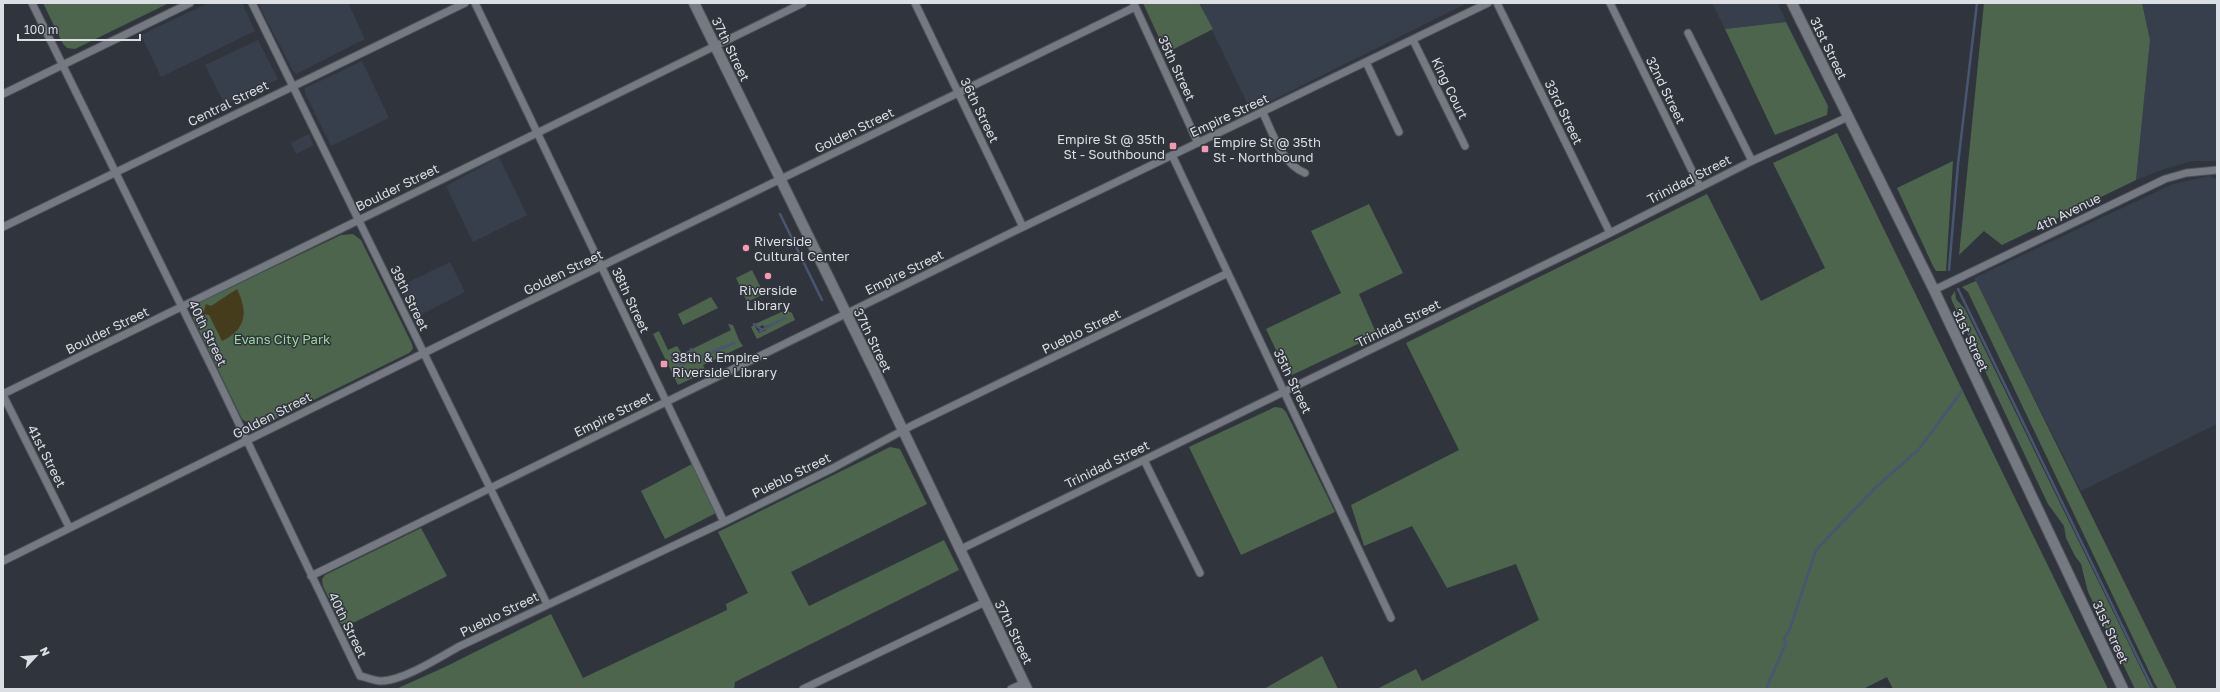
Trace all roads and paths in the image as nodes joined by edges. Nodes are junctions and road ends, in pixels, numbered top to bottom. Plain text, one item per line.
1 (32, 3) edge
2 (190, 3) edge
3 (252, 3) edge
4 (465, 3) edge
5 (475, 3) edge
6 (694, 3) edge
7 (803, 3) edge
8 (915, 3) edge
9 (1488, 3) edge
10 (1497, 3) edge
11 (1610, 3) edge
12 (1792, 3) edge
13 (1134, 5) edge
14 (1688, 33) dead end
15 (1413, 40) junction
16 (715, 46) junction
17 (1366, 62) junction
18 (63, 65) junction
19 (292, 85) junction
20 (959, 92) junction
21 (3, 94) edge
22 (1263, 113) junction
23 (1848, 117) junction
24 (537, 132) junction
25 (1399, 132) dead end
26 (1198, 143) junction
27 (1465, 146) dead end
28 (1172, 155) junction
29 (1752, 161) junction
30 (2217, 170) edge
31 (116, 172) junction
32 (1305, 173) dead end
33 (780, 179) junction
34 (1700, 187) junction
35 (358, 220) junction
36 (3, 227) edge
37 (1023, 227) junction
38 (1610, 232) junction
39 (602, 266) junction
40 (1228, 273) junction
41 (1934, 290) junction
42 (182, 307) junction
43 (846, 314) junction
44 (425, 354) junction
45 (1285, 391) junction
46 (3, 395) edge
47 (666, 402) junction
48 (903, 431) junction
49 (246, 441) junction
50 (1144, 460) junction
51 (491, 487) junction
52 (724, 522) junction
53 (69, 527) junction
54 (959, 550) junction
55 (3, 561) edge
56 (1200, 573) dead end
57 (311, 576) junction
58 (985, 602) junction
59 (547, 604) junction
60 (1391, 618) dead end
61 (360, 676) joint
62 (1025, 686) edge
63 (803, 689) edge
64 (1011, 689) edge
65 (2123, 689) edge

1 - 18 street, 40th Street
2 - 18 street
3 - 19 street, 39th Street
4 - 19 street, Central Street
5 - 24 street, 38th Street
6 - 16 street, 37th Street
7 - 16 street, Boulder Street
8 - 20 street, 36th Street
9 - 15 street, Empire Street
10 - 38 street, 33rd Street
11 - 34 street, 32nd Street
12 - 23 street, 31st Street
13 - 20 street, Golden Street
13 - 26 street, 35th Street
14 - 29 street
15 - 17 street, Empire Street
15 - 27 street, King Court
16 - 24 street, Boulder Street
16 - 33 street, 37th Street
17 - 22 street, Empire Street
17 - 25 street
18 - 21 street
18 - 31 street, 40th Street
19 - 31 street, Central Street
19 - 35 street, 39th Street
20 - 33 street, Golden Street
20 - 37 street, 36th Street
22 - 26 street, Empire Street
22 - 32 street
23 - 29 street, Trinidad Street
23 - 41 street, 31st Street
24 - 35 street, Boulder Street
24 - 39 street, 38th Street
26 - 28 street, Empire Street
28 - 37 street, Empire Street
28 - 40 street, 35th Street
29 - 34 street, Trinidad Street
30 - 41 street, 4th Avenue
31 - 36 street, Central Street
31 - 42 street, 40th Street
33 - 39 street, Golden Street
33 - 43 street, 37th Street
34 - 38 street, Trinidad Street
35 - 42 street, Boulder Street
35 - 44 street, 39th Street
37 - 43 street, Empire Street
38 - 45 street, Trinidad Street
39 - 44 street, Golden Street
39 - 47 street, 38th Street
40 - 45 street, 35th Street
40 - 48 street, Pueblo Street
41 - 65 street, 31st Street
42 - 46 street, Boulder Street
42 - 49 street, 40th Street
43 - 47 street, Empire Street
43 - 48 street, 37th Street
44 - 49 street, Golden Street
44 - 51 street, 39th Street
45 - 50 street, Trinidad Street
45 - 60 street, 35th Street
46 - 53 street, 41st Street
47 - 51 street, Empire Street
47 - 52 street, 38th Street
48 - 52 street, Pueblo Street
48 - 54 street, 37th Street
49 - 53 street, Golden Street
49 - 57 street, 40th Street
50 - 54 street, Trinidad Street
50 - 56 street
51 - 57 street, Empire Street
51 - 59 street, 39th Street
52 - 59 street, Pueblo Street
53 - 55 street, Golden Street
54 - 58 street, 37th Street
57 - 61 street, 40th Street
58 - 62 street, 37th Street
58 - 63 street
59 - 61 street, Pueblo Street
62 - 64 street

